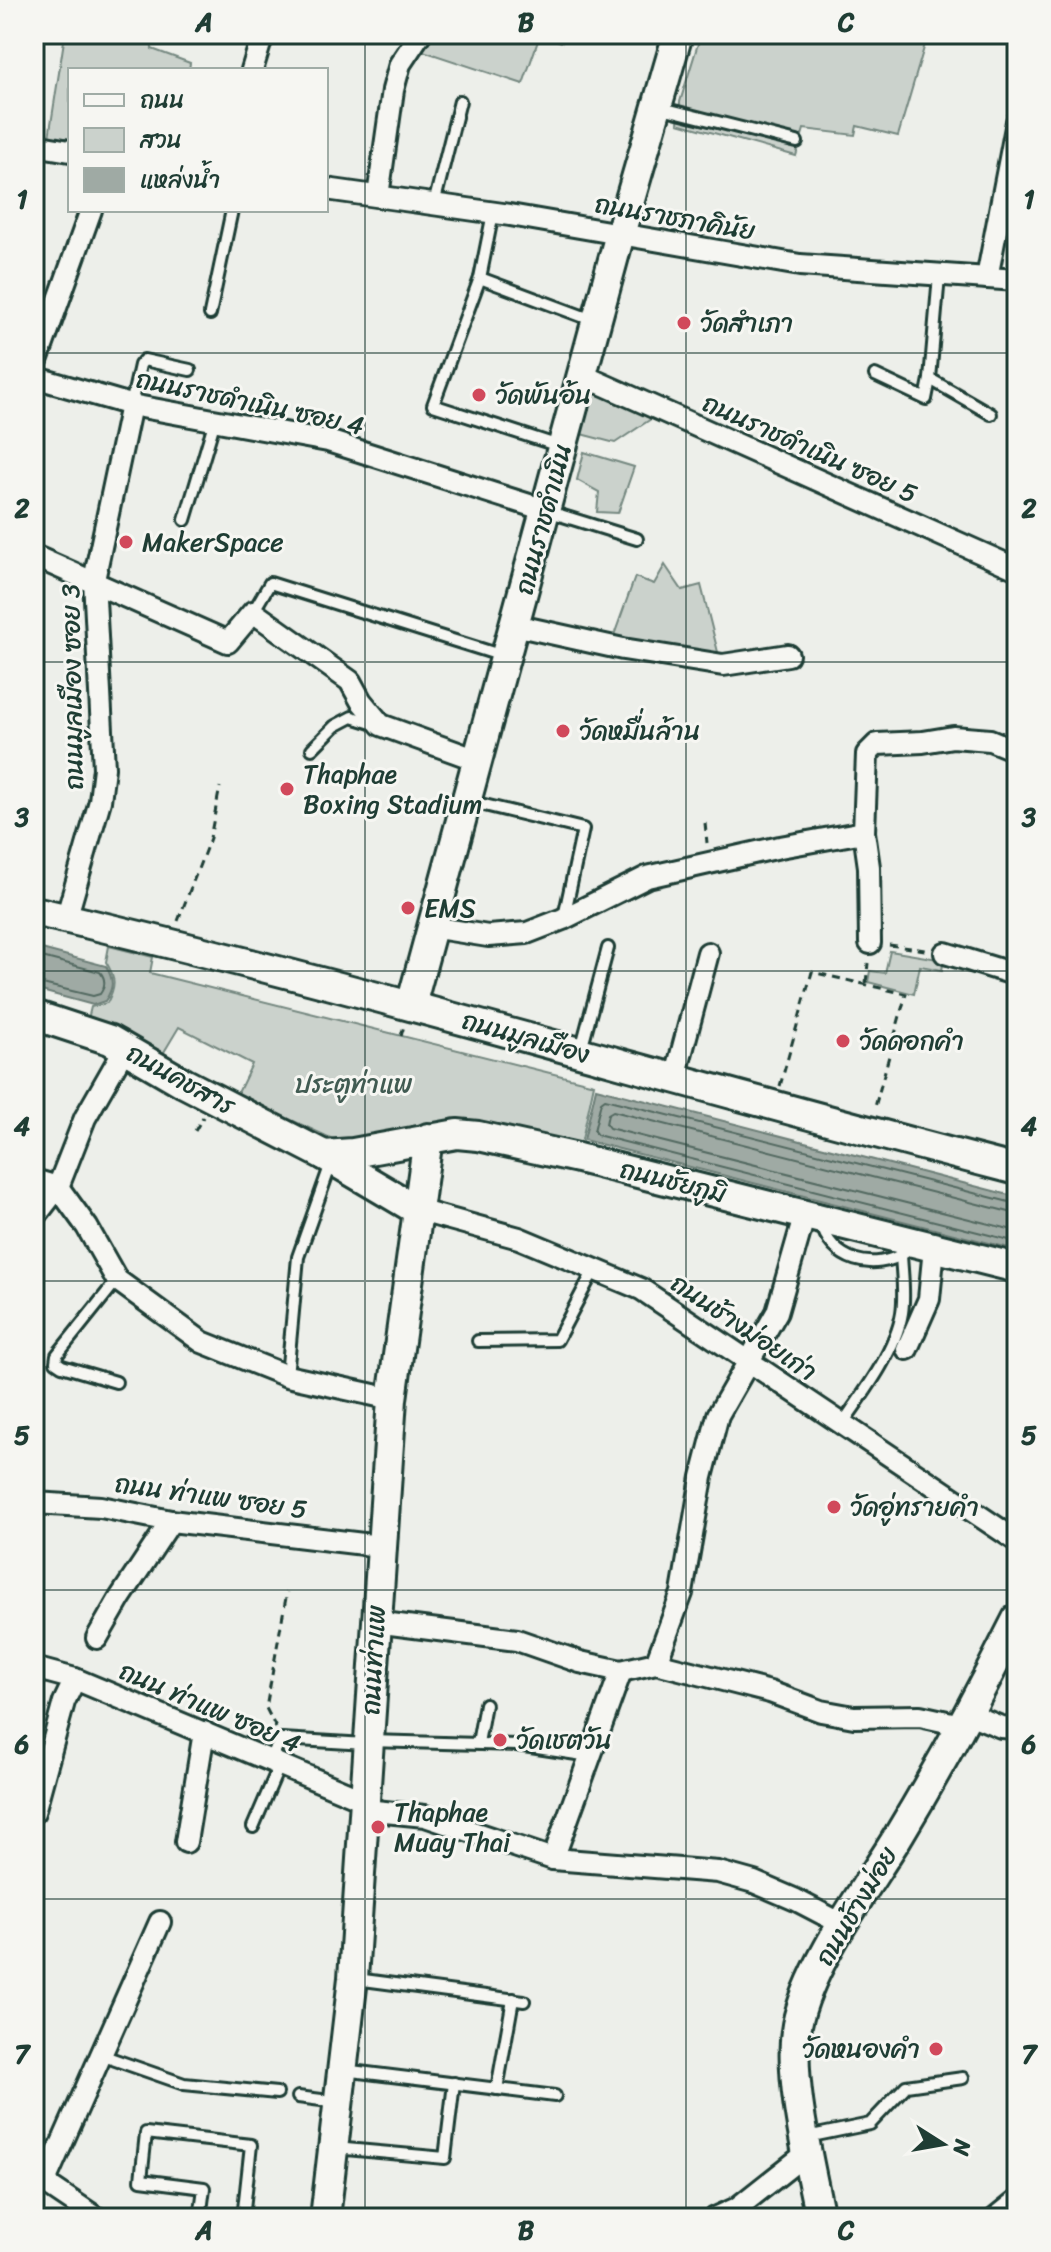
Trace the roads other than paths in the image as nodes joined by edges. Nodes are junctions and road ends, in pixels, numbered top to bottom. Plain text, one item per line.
1 (263, 34) edge
2 (420, 34) edge
3 (678, 34) edge
4 (253, 68) edge
5 (460, 101) dead end
6 (656, 106) junction
7 (1017, 122) edge
8 (797, 142) dead end
9 (34, 145) edge
10 (68, 151) edge
11 (328, 189) edge
12 (378, 196) junction
13 (434, 204) junction
14 (90, 212) edge
15 (232, 212) edge
16 (493, 213) junction
17 (620, 234) junction
18 (939, 276) junction
19 (480, 278) junction
20 (987, 278) junction
21 (1017, 280) edge
22 (210, 314) dead end
23 (597, 321) junction
24 (34, 369) edge
25 (190, 370) dead end
26 (582, 375) junction
27 (875, 375) dead end
28 (34, 377) edge
29 (930, 379) junction
30 (131, 405) junction
31 (991, 414) dead end
32 (215, 420) junction
33 (562, 448) junction
34 (545, 510) junction
35 (185, 520) dead end
36 (637, 539) dead end
37 (34, 556) edge
38 (1017, 569) edge
39 (94, 580) junction
40 (253, 612) junction
41 (514, 625) junction
42 (788, 655) dead end
43 (505, 656) junction
44 (381, 725) junction
45 (312, 749) dead end
46 (1017, 751) edge
47 (477, 760) junction
48 (466, 800) junction
49 (864, 832) junction
50 (34, 911) edge
51 (66, 919) junction
52 (563, 919) junction
53 (431, 927) junction
54 (870, 943) road end
55 (608, 948) dead end
56 (708, 953) dead end
57 (945, 953) road end
58 (1017, 975) edge
59 (411, 1005) junction
60 (34, 1015) edge
61 (584, 1038) dead end
62 (125, 1048) junction
63 (675, 1078) junction
64 (428, 1138) junction
65 (328, 1158) junction
66 (1016, 1165) edge
67 (34, 1180) edge
68 (58, 1187) junction
69 (417, 1210) junction
70 (813, 1216) junction
71 (34, 1218) edge
72 (917, 1249) junction
73 (595, 1268) junction
74 (1017, 1268) edge
75 (117, 1280) junction
76 (478, 1341) dead end
77 (907, 1349) dead end
78 (750, 1362) junction
79 (287, 1376) junction
80 (116, 1382) dead end
81 (392, 1399) junction
82 (842, 1424) junction
83 (34, 1503) edge
84 (171, 1521) junction
85 (1017, 1541) edge
86 (380, 1546) junction
87 (1017, 1619) edge
88 (375, 1622) junction
89 (97, 1638) dead end
90 (656, 1663) junction
91 (34, 1668) edge
92 (621, 1671) junction
93 (75, 1679) junction
94 (485, 1704) dead end
95 (964, 1719) junction
96 (1017, 1728) edge
97 (204, 1732) junction
98 (368, 1743) junction
99 (478, 1743) junction
100 (590, 1756) junction
101 (274, 1762) junction
102 (365, 1805) junction
103 (34, 1812) edge
104 (253, 1827) dead end
105 (186, 1842) dead end
106 (553, 1859) junction
107 (160, 1922) dead end
108 (844, 1925) junction
109 (353, 1978) junction
110 (101, 2055) junction
111 (342, 2070) junction
112 (963, 2078) dead end
113 (454, 2083) junction
114 (497, 2089) junction
115 (277, 2093) dead end
116 (555, 2096) dead end
117 (298, 2097) dead end
118 (339, 2103) junction
119 (806, 2145) junction
120 (333, 2148) junction
121 (34, 2159) edge
122 (46, 2179) junction
123 (1016, 2203) edge
124 (332, 2217) edge
125 (97, 2218) edge
126 (200, 2218) edge
127 (243, 2218) edge
128 (715, 2218) edge
129 (820, 2218) edge
130 (996, 2218) edge

1 - 4 street
2 - 12 street
3 - 6 main road, ถนนราชดำเนิน
5 - 13 lane
6 - 8 lane
6 - 17 main road, ถนนราชดำเนิน
7 - 20 street
9 - 10 street
11 - 12 street, ถนนราชภาคินัย
12 - 13 street, ถนนราชภาคินัย
13 - 16 street, ถนนราชภาคินัย
14 - 24 street
15 - 22 lane
16 - 17 street, ถนนราชภาคินัย
16 - 19 lane
17 - 18 street, ถนนราชภาคินัย
17 - 23 main road, ถนนราชดำเนิน
18 - 20 street, ถนนราชภาคินัย
18 - 29 lane
19 - 23 lane
19 - 33 lane
20 - 21 street, ถนนราชภาคินัย
23 - 26 main road, ถนนราชดำเนิน
25 - 30 lane
26 - 33 main road, ถนนราชดำเนิน
26 - 38 street, ถนนราชดำเนิน ซอย 5
27 - 29 lane
28 - 30 street, ถนนราชดำเนิน ซอย 4
29 - 31 lane
30 - 32 street, ถนนราชดำเนิน ซอย 4
30 - 39 street, ถนนมูลเมือง ซอย 3
32 - 34 street, ถนนราชดำเนิน ซอย 4
32 - 35 lane
33 - 34 main road, ถนนราชดำเนิน
34 - 36 lane
34 - 41 main road, ถนนราชดำเนิน
37 - 39 street
39 - 40 street
39 - 51 street, ถนนมูลเมือง ซอย 3
40 - 43 lane
40 - 44 street
41 - 42 street
41 - 43 main road, ถนนราชดำเนิน
43 - 47 main road, ถนนราชดำเนิน
44 - 45 lane
44 - 47 street
46 - 49 street
47 - 48 main road, ถนนราชดำเนิน
48 - 52 lane
48 - 53 main road, ถนนราชดำเนิน
49 - 52 street
49 - 54 street
50 - 51 main road, ถนนมูลเมือง
51 - 59 main road, ถนนมูลเมือง
52 - 53 street
53 - 59 main road, ถนนราชดำเนิน
55 - 61 lane
56 - 63 street
57 - 58 street
59 - 63 main road, ถนนมูลเมือง
60 - 62 main road, ถนนคชสาร
62 - 65 main road, ถนนคชสาร
62 - 68 street
63 - 66 main road, ถนนมูลเมือง
64 - 65 main road, ถนนชัยภูมิ
64 - 69 main road, ถนนท่าแพ
64 - 70 main road, ถนนชัยภูมิ
65 - 69 main road
65 - 79 lane
67 - 68 street
68 - 71 street
68 - 75 street
69 - 73 street, ถนนช้างม่อยเก่า
69 - 81 main road, ถนนท่าแพ
70 - 72 main road, ถนนชัยภูมิ
70 - 78 street
72 - 74 main road, ถนนชัยภูมิ
72 - 77 street
72 - 82 lane
73 - 76 lane
73 - 78 street, ถนนช้างม่อยเก่า
75 - 79 street
75 - 80 lane
78 - 82 street, ถนนช้างม่อยเก่า
78 - 90 street
79 - 81 street
81 - 86 main road, ถนนท่าแพ
82 - 85 street, ถนนช้างม่อยเก่า
83 - 84 street, ถนน ท่าแพ ซอย 5
84 - 86 street, ถนน ท่าแพ ซอย 5
84 - 89 street
86 - 88 main road, ถนนท่าแพ
87 - 95 main road, ถนนช้างม่อย
88 - 92 street
88 - 98 main road, ถนนท่าแพ
90 - 92 street
90 - 95 street
91 - 93 street, ถนน ท่าแพ ซอย 4
92 - 100 street
93 - 97 street, ถนน ท่าแพ ซอย 4
93 - 103 street
94 - 99 lane
95 - 96 street
95 - 108 main road, ถนนช้างม่อย
97 - 101 street, ถนน ท่าแพ ซอย 4
97 - 105 street
98 - 99 lane
98 - 101 lane
98 - 102 main road, ถนนท่าแพ
99 - 100 lane
100 - 106 street
101 - 102 street, ถนน ท่าแพ ซอย 4
101 - 104 lane
102 - 106 street, ถนน ท่าแพ ซอย 4
102 - 109 main road, ถนนท่าแพ
106 - 108 street, ถนน ท่าแพ ซอย 4
107 - 110 street
108 - 119 main road, ถนนช้างม่อย
109 - 111 main road, ถนนท่าแพ
109 - 114 lane
110 - 115 lane
110 - 122 street
111 - 113 lane
111 - 118 main road, ถนนท่าแพ
112 - 119 lane
113 - 114 lane
113 - 120 lane
114 - 116 lane
117 - 118 lane
118 - 120 main road, ถนนท่าแพ
119 - 128 street
119 - 129 main road, ถนนช้างม่อย
120 - 124 main road, ถนนท่าแพ
121 - 122 street
122 - 125 street
123 - 130 street
126 - 127 lane

